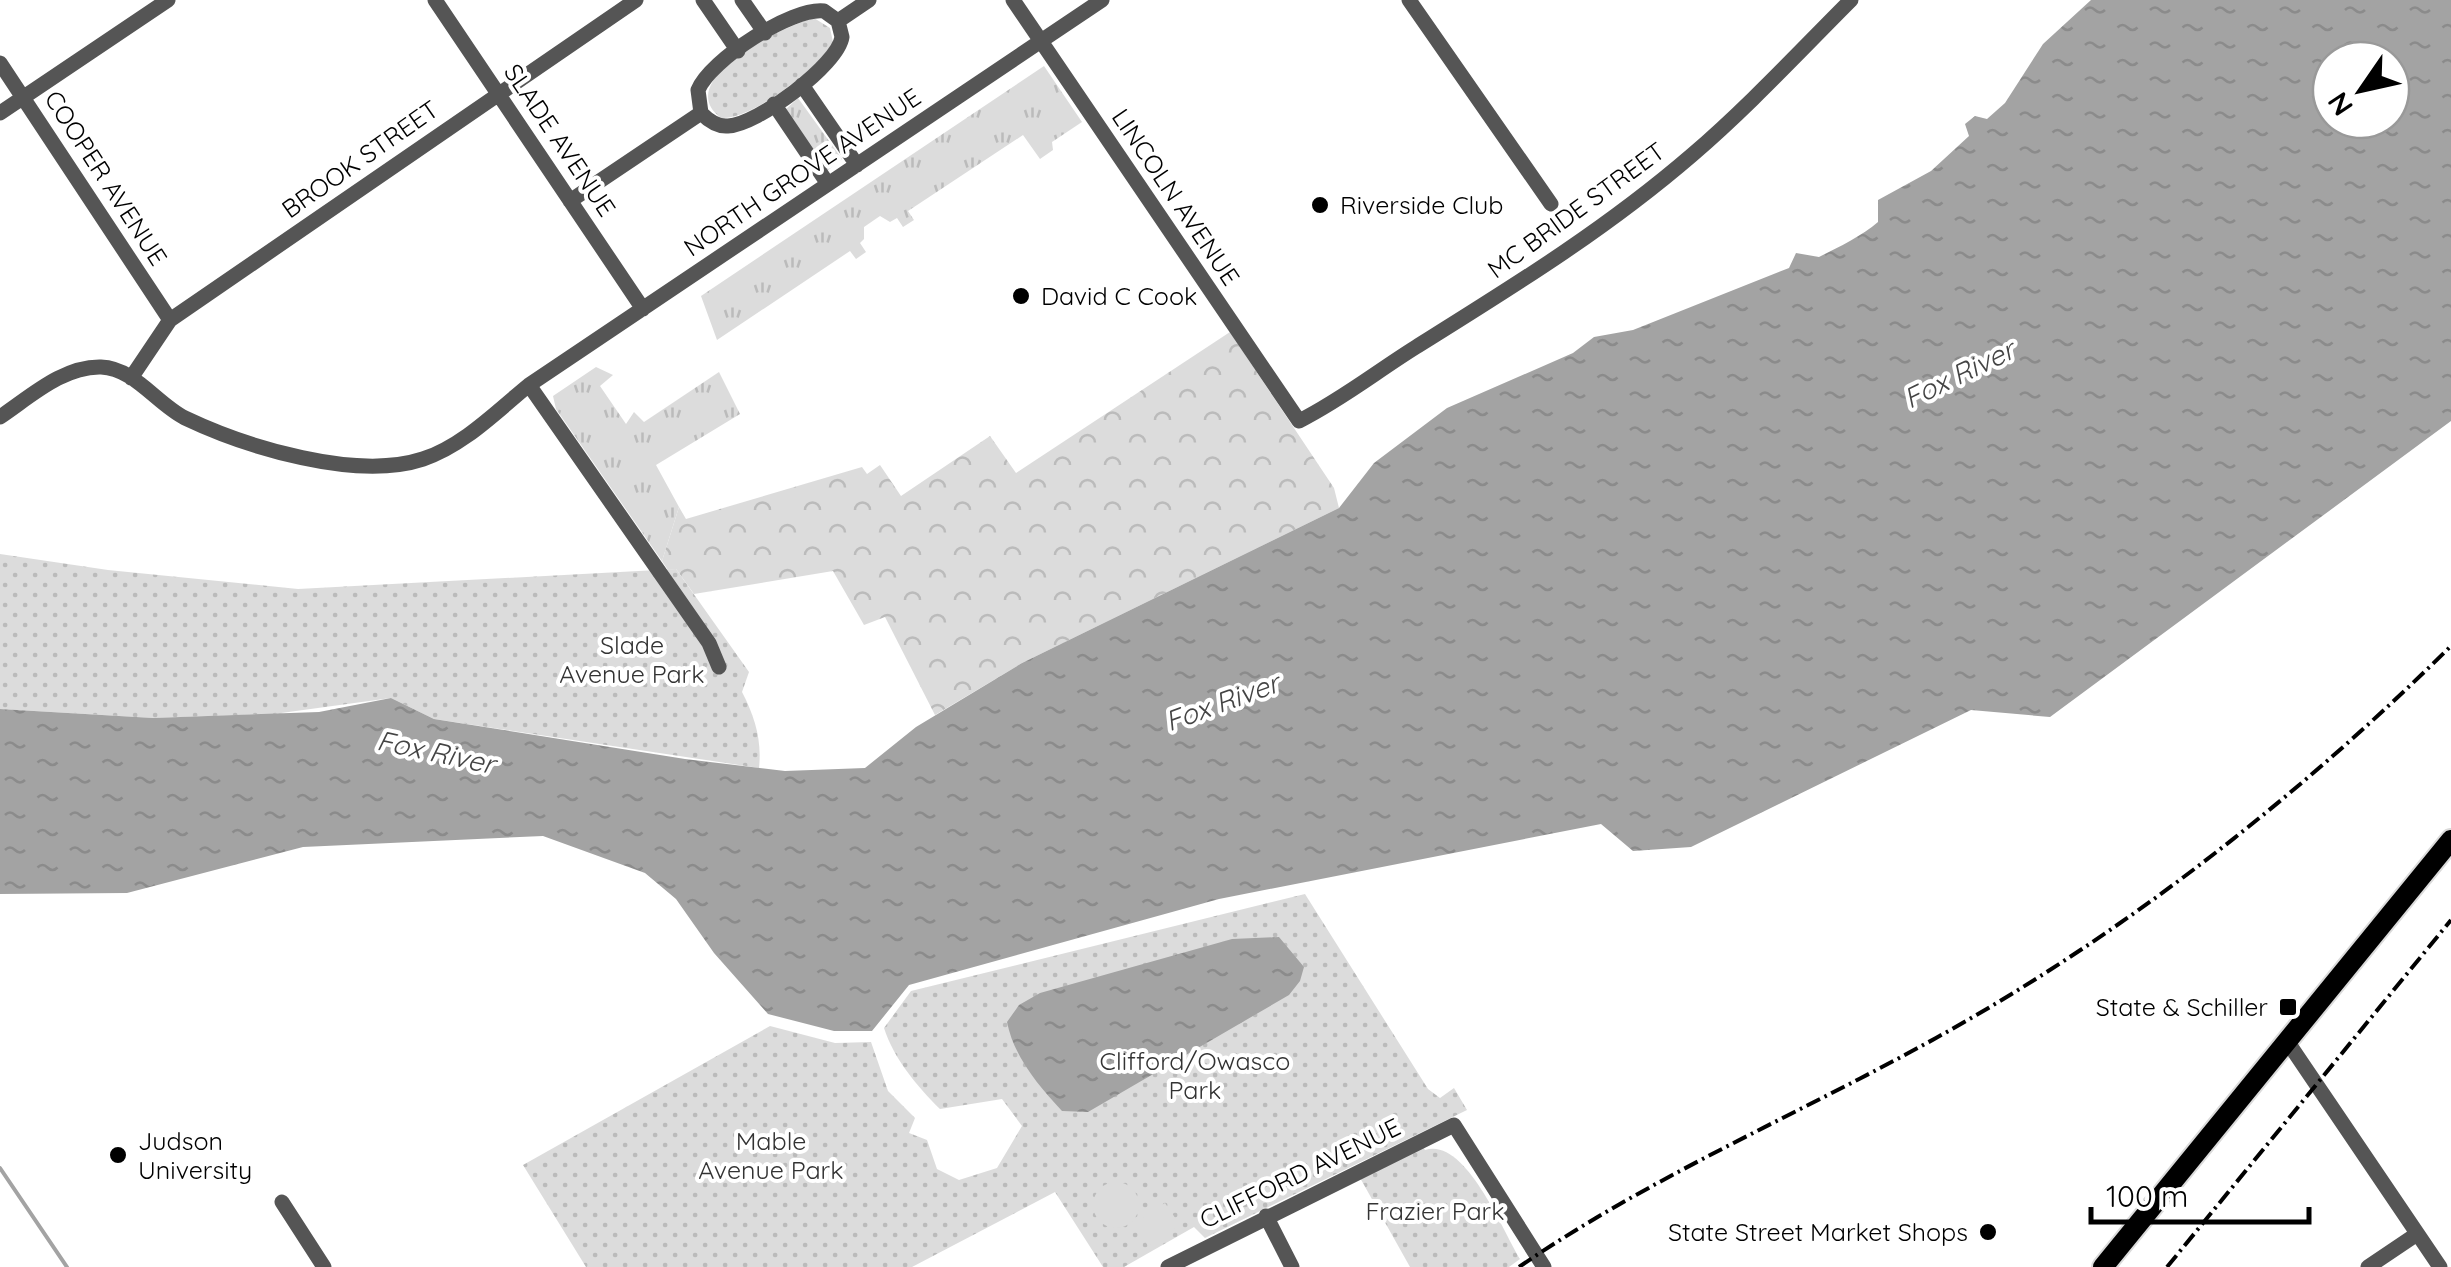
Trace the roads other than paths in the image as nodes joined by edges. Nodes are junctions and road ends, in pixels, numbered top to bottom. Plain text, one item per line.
1 (168, 0) edge
2 (435, 0) edge
3 (636, 0) edge
4 (703, 0) edge
5 (742, 0) edge
6 (869, 0) edge
7 (1013, 0) edge
8 (1102, 0) edge
9 (1408, 0) edge
10 (1851, 0) edge
11 (838, 21) junction
12 (765, 33) junction
13 (1041, 42) junction
14 (738, 51) junction
15 (0, 63) edge
16 (802, 85) junction
17 (498, 94) junction
18 (23, 98) junction
19 (774, 104) junction
20 (0, 113) edge
21 (701, 113) junction
22 (857, 165) junction
23 (828, 184) junction
24 (570, 201) junction
25 (1552, 204) dead end
26 (643, 309) junction
27 (170, 320) junction
28 (131, 378) junction
29 (530, 386) junction
30 (0, 418) edge
31 (1300, 421) joint
32 (720, 667) dead end
33 (2451, 840) edge
34 (2287, 1041) junction
35 (282, 1202) dead end
36 (1266, 1216) junction
37 (2417, 1234) junction
38 (324, 1267) edge
39 (1168, 1267) edge
40 (1292, 1267) edge
41 (1544, 1267) edge
42 (2103, 1267) edge
43 (2368, 1267) edge
44 (2440, 1267) edge

1 - 18 street
2 - 17 street, SLADE AVENUE
3 - 17 street, BROOK STREET
4 - 14 street
5 - 12 street
6 - 11 street
7 - 13 street, LINCOLN AVENUE
8 - 13 street, NORTH GROVE AVENUE
9 - 25 street
10 - 31 street, MC BRIDE STREET
11 - 12 street
11 - 16 street
12 - 14 street
13 - 22 street, NORTH GROVE AVENUE
13 - 31 street, LINCOLN AVENUE
14 - 21 street
15 - 18 street, COOPER AVENUE
16 - 19 street
16 - 22 street
17 - 24 street, SLADE AVENUE
17 - 27 street, BROOK STREET
18 - 20 street
18 - 27 street, COOPER AVENUE
19 - 21 street
19 - 23 street
21 - 24 street
22 - 23 street, NORTH GROVE AVENUE
23 - 26 street, NORTH GROVE AVENUE
24 - 26 street, SLADE AVENUE
26 - 29 street, NORTH GROVE AVENUE
27 - 28 street, BROOK STREET
28 - 29 street, NORTH GROVE AVENUE
28 - 30 street
29 - 32 street
33 - 34 main road
34 - 37 street
34 - 42 main road
35 - 38 street
36 - 39 street, CLIFFORD AVENUE
36 - 40 street
36 - 41 street, CLIFFORD AVENUE
37 - 43 street
37 - 44 street

